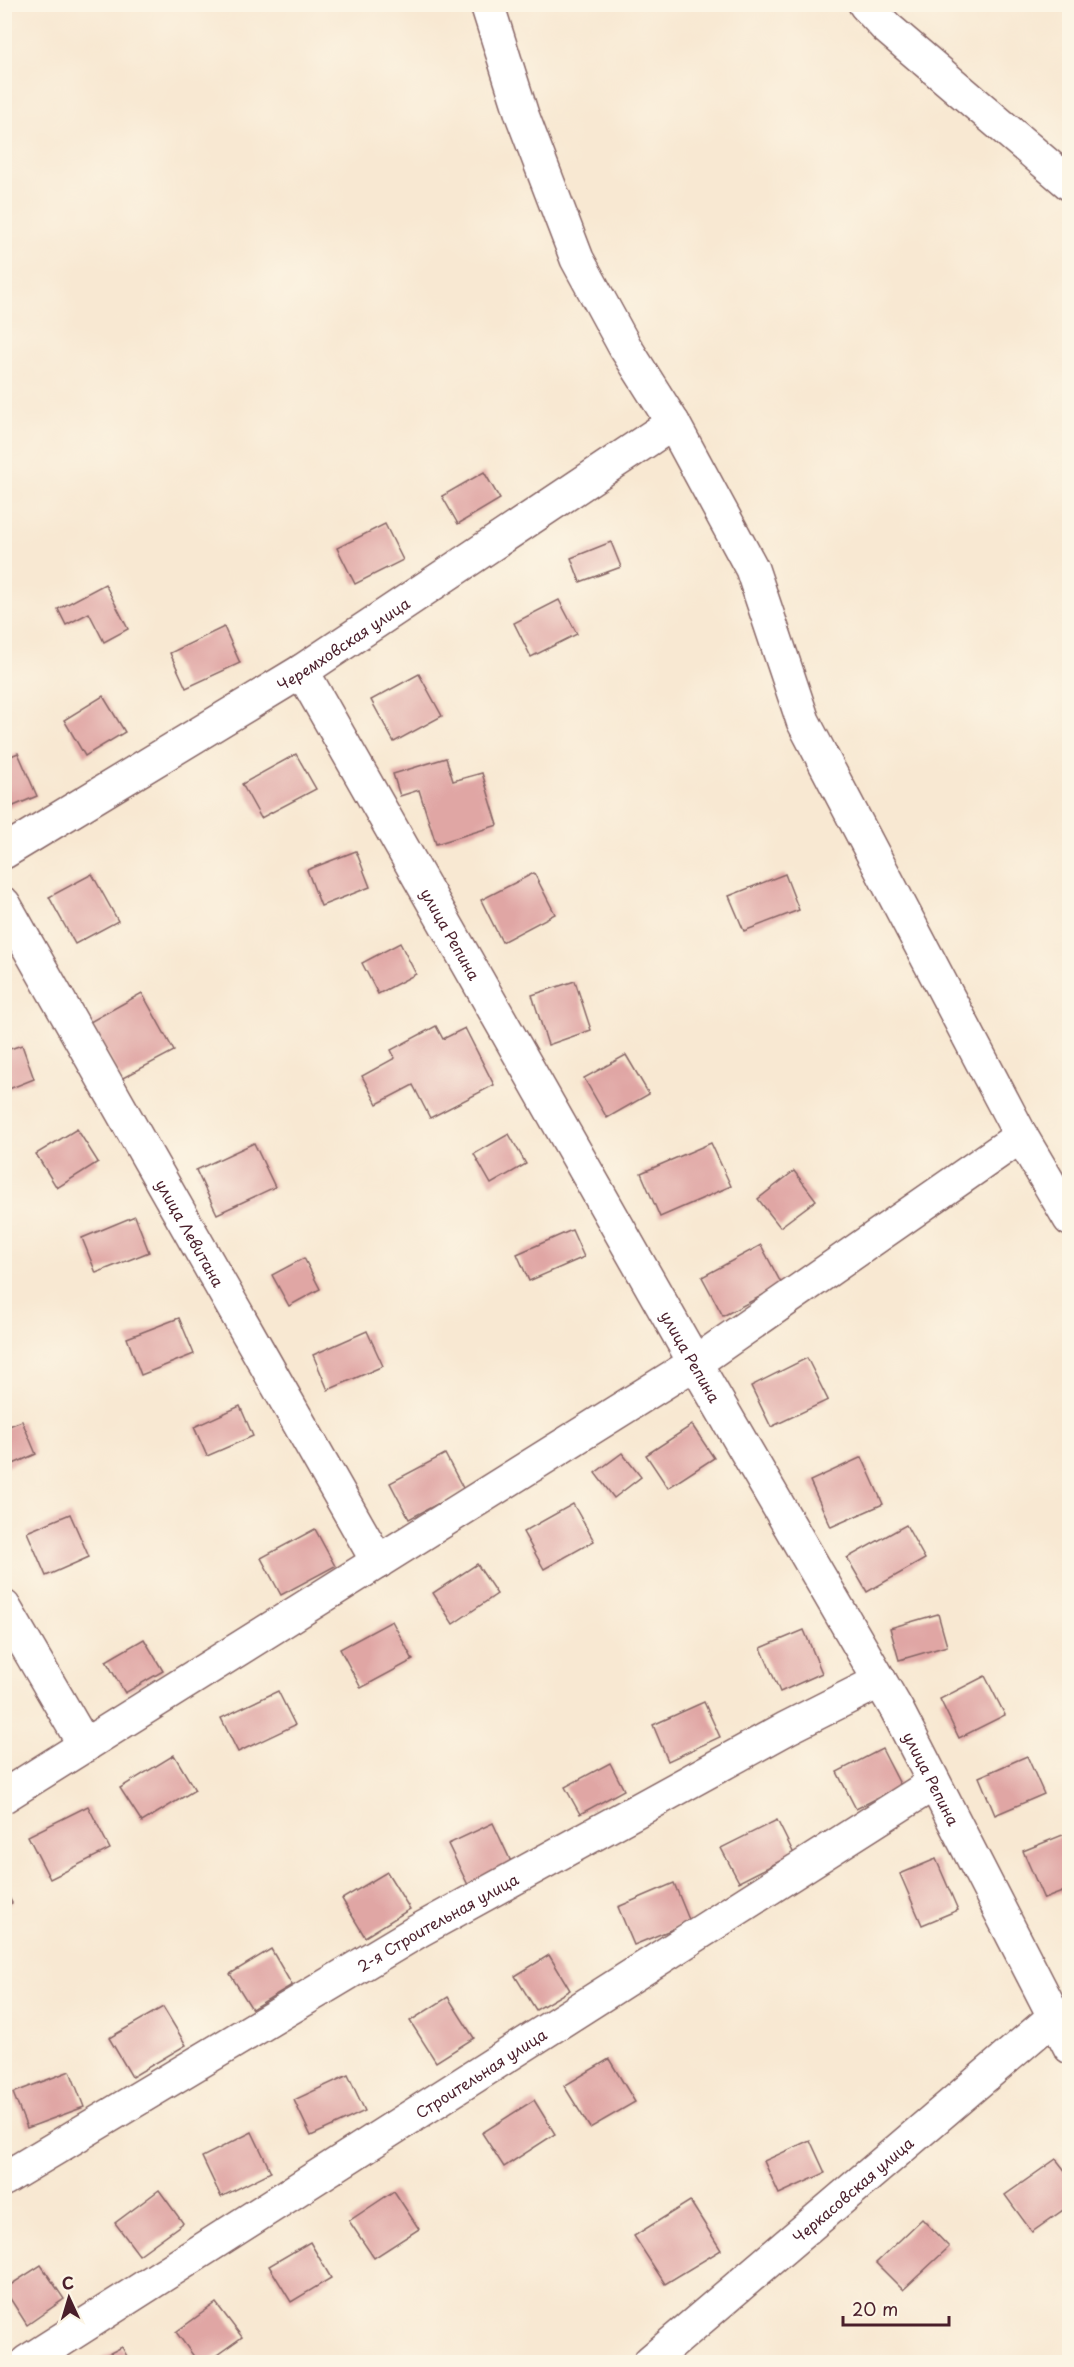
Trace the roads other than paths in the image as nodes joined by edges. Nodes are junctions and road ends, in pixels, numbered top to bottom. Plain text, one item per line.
1 (488, 4) edge
2 (865, 4) edge
3 (1070, 183) edge
4 (673, 423) junction
5 (302, 671) junction
6 (4, 852) edge
7 (4, 904) edge
8 (1021, 1136) junction
9 (1070, 1219) edge
10 (695, 1363) junction
11 (378, 1562) junction
12 (4, 1607) edge
13 (880, 1681) junction
14 (85, 1746) junction
15 (934, 1783) junction
16 (4, 1796) edge
17 (1054, 2017) junction
18 (1070, 2047) edge
19 (4, 2179) edge
20 (27, 2362) edge
21 (650, 2362) edge

1 - 4 street
2 - 3 street
4 - 5 street, Черемховская улица
4 - 8 street
5 - 6 street, Черемховская улица
5 - 10 street, улица Репина
7 - 11 street, улица Левитана
8 - 9 street
8 - 10 street
10 - 11 street
10 - 13 street, улица Репина
11 - 14 street
12 - 14 street
13 - 15 street, улица Репина
13 - 19 street, 2-я Строительная улица
14 - 16 street
15 - 17 street, улица Репина
15 - 20 street, Строительная улица
17 - 18 street, улица Репина
17 - 21 street, Черкасовская улица

